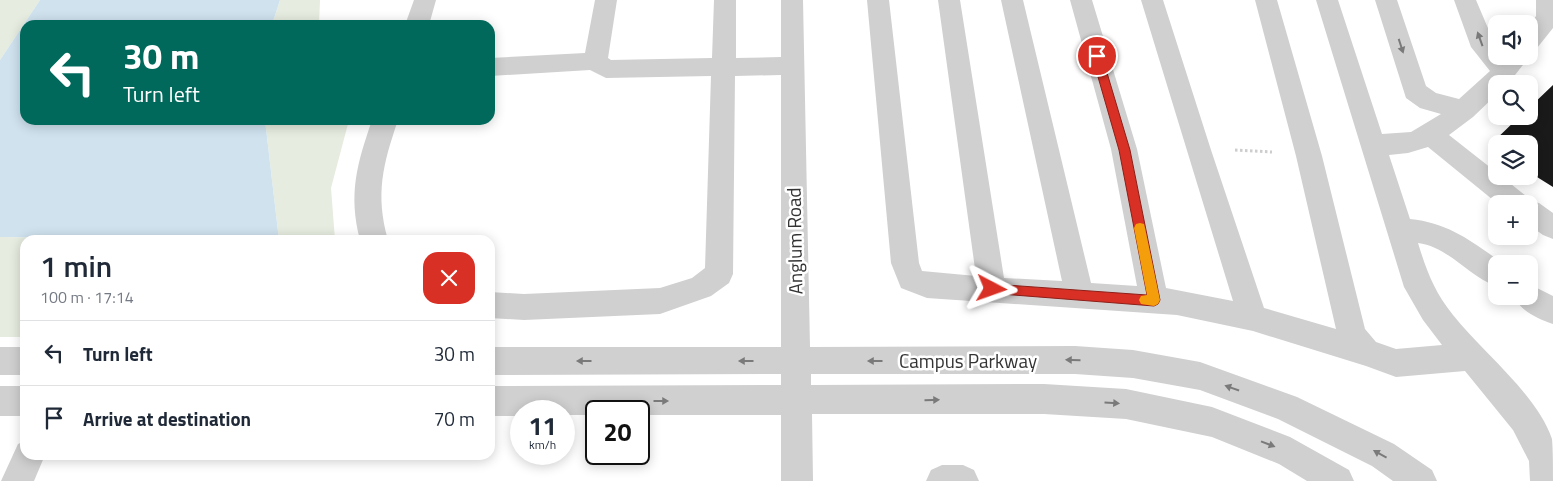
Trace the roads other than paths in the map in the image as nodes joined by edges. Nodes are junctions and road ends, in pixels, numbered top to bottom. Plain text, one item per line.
1 (425, 0) edge
2 (606, 0) edge
3 (725, 0) edge
4 (792, 0) edge
5 (878, 0) edge
6 (949, 0) edge
7 (1012, 0) edge
8 (1081, 0) edge
9 (1152, 0) edge
10 (1266, 0) edge
11 (1327, 0) edge
12 (1386, 0) edge
13 (1465, 0) edge
14 (1547, 0) edge
15 (419, 20) edge
16 (1538, 31) edge
17 (1488, 50) edge
18 (595, 61) junction
19 (1510, 65) edge
20 (792, 66) junction
21 (495, 67) edge
22 (724, 68) junction
23 (1464, 110) junction
24 (383, 125) edge
25 (1429, 133) junction
26 (1373, 145) junction
27 (1506, 195) edge
28 (1538, 217) edge
29 (1553, 227) edge
30 (1400, 230) junction
31 (373, 235) edge
32 (1488, 268) edge
33 (992, 289) junction
34 (1079, 295) junction
35 (1154, 300) junction
36 (1538, 302) edge
37 (495, 305) edge
38 (1553, 311) edge
39 (1252, 318) junction
40 (1366, 352) junction
41 (1472, 357) junction
42 (0, 361) edge
43 (20, 361) edge
44 (495, 361) edge
45 (795, 361) junction
46 (0, 401) edge
47 (20, 401) edge
48 (495, 401) edge
49 (796, 402) junction
50 (27, 460) edge
51 (17, 481) edge
52 (797, 481) edge
53 (942, 481) edge
54 (963, 481) edge
55 (1338, 481) edge
56 (1421, 481) edge
57 (1546, 481) edge

1 - 15 street
2 - 18 street
3 - 22 street
4 - 20 street, Anglum Road
5 - 33 street
6 - 33 street
7 - 34 street
8 - 35 street
9 - 39 street
10 - 40 street
11 - 26 street
12 -> 23 street
17 -> 13 street
14 - 16 street
18 - 21 street
18 - 22 street
19 - 23 street
20 - 22 street
20 - 45 street, Anglum Road
22 - 37 street
23 - 25 street
24 - 31 street
25 - 26 street
25 - 27 street
26 - 30 street
28 - 29 street
30 - 32 street
30 - 41 street
33 - 34 street
34 - 35 street
35 - 39 street
36 - 38 street
39 - 40 street
40 - 41 street
41 - 57 street
42 - 43 street
45 -> 44 street, Campus Parkway
45 - 49 street, Anglum Road
56 -> 45 street, Campus Parkway
46 - 47 street
48 -> 49 street, Campus Parkway
49 - 52 street, Anglum Road
49 -> 55 street, Campus Parkway
50 - 51 street
53 - 54 street

